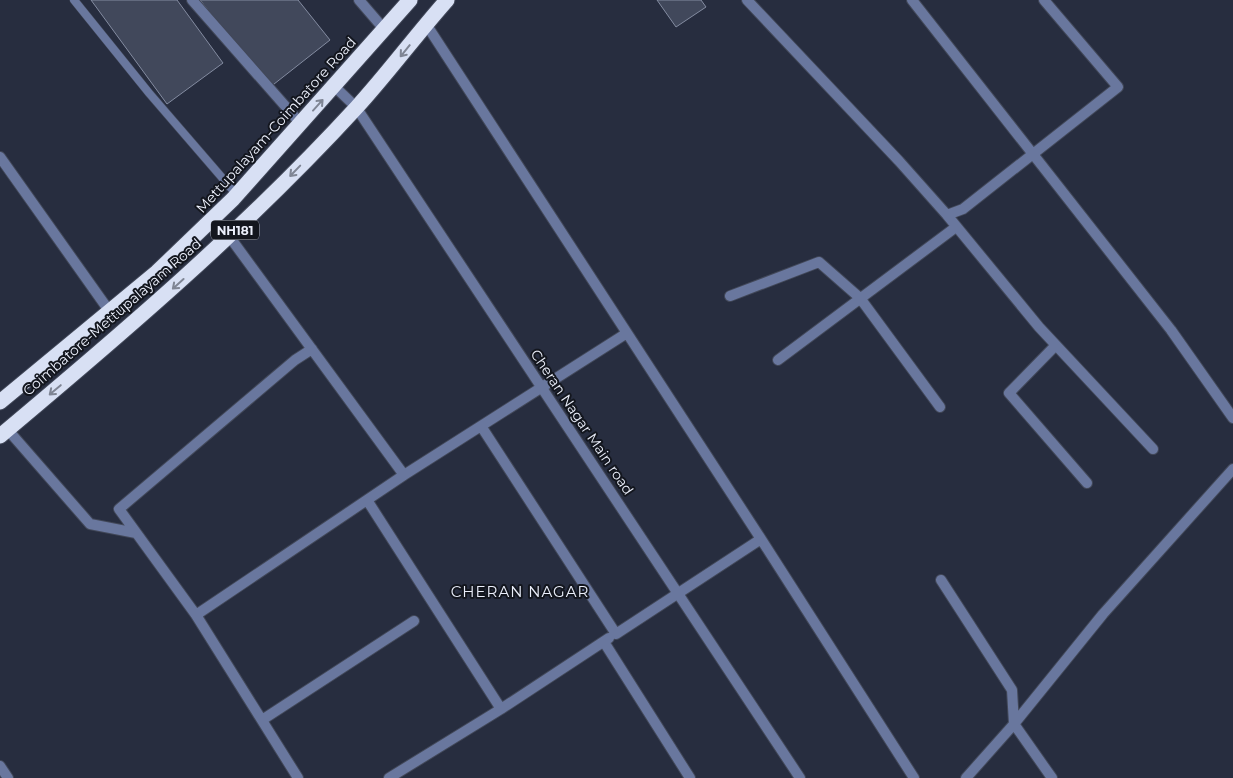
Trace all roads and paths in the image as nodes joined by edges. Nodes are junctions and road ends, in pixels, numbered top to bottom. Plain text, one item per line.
1 (74, 0) edge
2 (192, 0) edge
3 (360, 0) edge
4 (410, 0) edge
5 (447, 0) edge
6 (747, 0) edge
7 (912, 0) edge
8 (1044, 0) edge
9 (426, 24) junction
10 (384, 29) junction
11 (335, 87) junction
12 (356, 108) junction
13 (301, 124) junction
14 (1032, 153) junction
15 (0, 157) edge
16 (237, 195) junction
17 (947, 215) junction
18 (956, 227) junction
19 (229, 236) junction
20 (730, 296) dead end
21 (860, 298) junction
22 (110, 312) junction
23 (627, 333) junction
24 (1056, 345) junction
25 (312, 349) junction
26 (778, 360) dead end
27 (542, 387) junction
28 (0, 402) edge
29 (940, 406) dead end
30 (1233, 418) edge
31 (481, 426) junction
32 (4, 433) edge
33 (1154, 449) dead end
34 (1233, 469) edge
35 (404, 475) junction
36 (1087, 483) dead end
37 (367, 500) junction
38 (136, 533) junction
39 (761, 538) junction
40 (941, 580) dead end
41 (678, 592) junction
42 (196, 615) junction
43 (414, 621) dead end
44 (616, 634) junction
45 (604, 642) junction
46 (501, 709) junction
47 (262, 720) junction
48 (1014, 724) junction
49 (0, 766) edge
50 (8, 778) edge
51 (298, 778) edge
52 (389, 778) edge
53 (690, 778) edge
54 (800, 778) edge
55 (914, 778) edge
56 (966, 778) edge
57 (1052, 778) edge

1 - 16 lane
2 - 13 street
3 - 10 street
4 - 10 highway, Mettupalayam-Coimbatore Road / NH181
5 - 9 highway, Coimbatore-Mettupalayam Road / NH181
6 - 17 street
7 - 14 street
8 - 14 street
9 -> 12 highway, Coimbatore-Mettupalayam Road / NH181
9 - 23 street
10 - 11 highway, Mettupalayam-Coimbatore Road / NH181
11 - 12 street, Cheran Nagar Main road
13 -> 11 highway, Mettupalayam-Coimbatore Road / NH181
12 -> 19 highway, Coimbatore-Mettupalayam Road / NH181
12 - 27 street, Cheran Nagar Main road
13 - 16 highway, Mettupalayam-Coimbatore Road / NH181
14 - 17 street
14 - 30 street
15 - 22 street
16 - 22 highway, Mettupalayam-Coimbatore Road / NH181
17 - 18 street
18 - 21 street
18 - 24 street
19 - 25 street
19 -> 32 highway, Coimbatore-Mettupalayam Road / NH181
20 - 21 street
21 - 26 street
21 - 29 street
22 - 28 highway, Mettupalayam-Coimbatore Road / NH181
23 - 27 street
23 - 39 street
24 - 33 street
24 - 36 street
25 - 35 street
25 - 38 street
27 - 31 street
27 - 41 street, Cheran Nagar Main road
31 - 35 street
31 - 44 street
32 - 38 street
34 - 48 street
35 - 37 street
37 - 42 street
37 - 46 street
38 - 42 street
39 - 41 street
39 - 55 street
40 - 48 street
41 - 44 street
41 - 54 street, Cheran Nagar Main road
42 - 47 street
43 - 47 street
44 - 45 street
45 - 46 street
45 - 53 street
46 - 52 street
47 - 51 street
48 - 56 street
48 - 57 street
49 - 50 street

